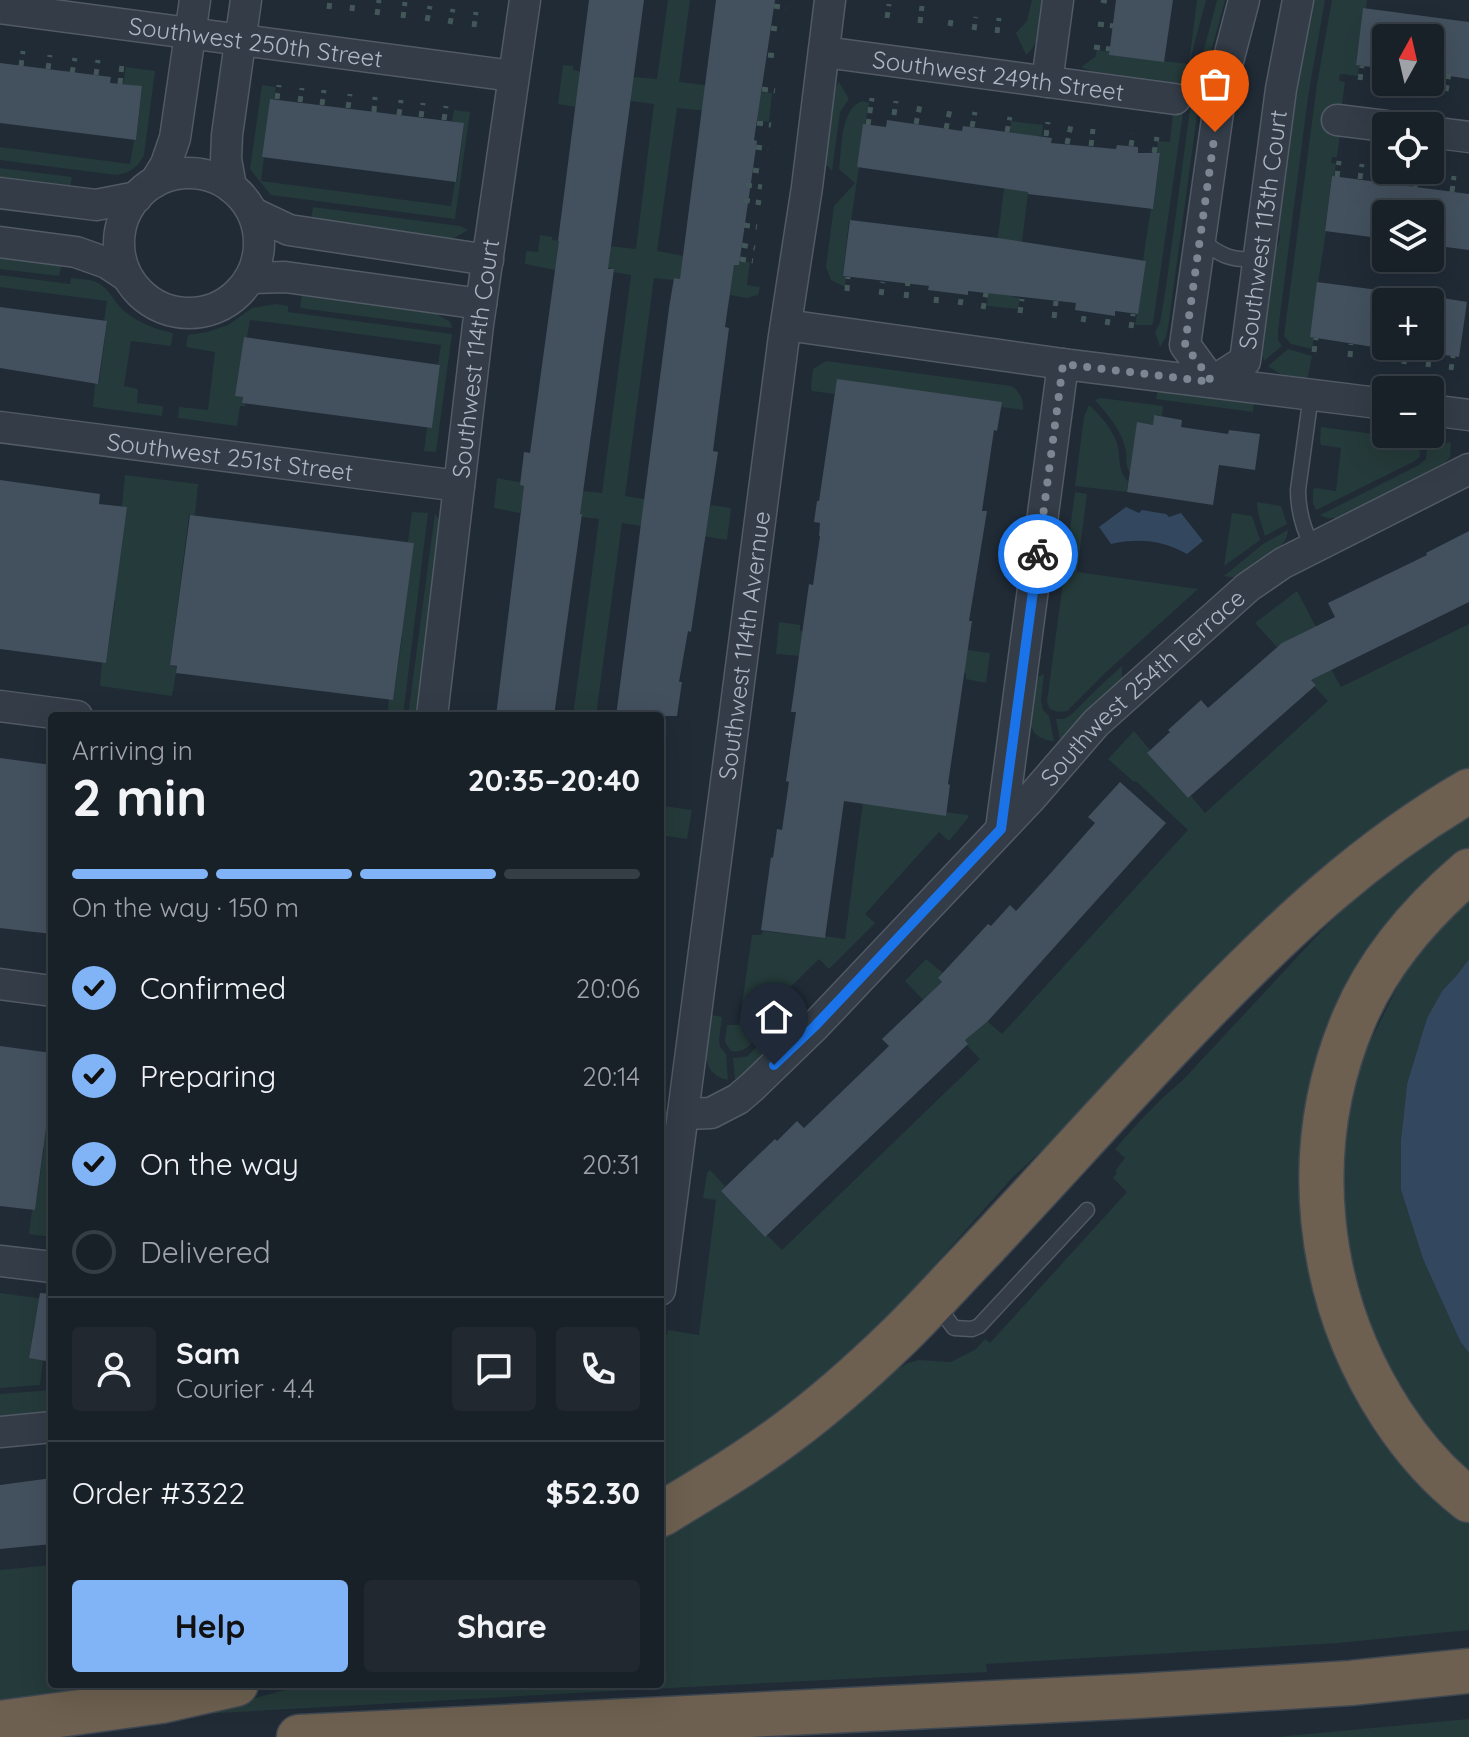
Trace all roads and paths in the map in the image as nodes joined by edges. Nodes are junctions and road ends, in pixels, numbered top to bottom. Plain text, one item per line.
1 (195, 0) edge
2 (246, 0) edge
3 (330, 0) edge
4 (353, 0) edge
5 (379, 0) edge
6 (525, 0) edge
7 (830, 0) edge
8 (1058, 0) edge
9 (1101, 0) edge
10 (1244, 0) edge
11 (1298, 0) edge
12 (405, 2) dead end
13 (1111, 2) edge
14 (889, 4) dead end
15 (430, 6) dead end
16 (774, 6) dead end
17 (922, 6) dead end
18 (0, 8) edge
19 (786, 8) dead end
20 (329, 9) dead end
21 (453, 9) dead end
22 (352, 11) dead end
23 (476, 12) dead end
24 (377, 15) dead end
25 (952, 15) dead end
26 (976, 17) dead end
27 (403, 18) dead end
28 (887, 18) dead end
29 (999, 18) dead end
30 (427, 21) dead end
31 (920, 23) dead end
32 (450, 24) dead end
33 (1098, 24) dead end
34 (950, 26) dead end
35 (1113, 26) dead end
36 (474, 27) dead end
37 (771, 28) dead end
38 (783, 30) dead end
39 (974, 30) dead end
40 (190, 33) junction
41 (997, 33) dead end
42 (240, 40) junction
43 (1094, 47) dead end
44 (1110, 49) dead end
45 (23, 51) dead end
46 (824, 52) junction
47 (50, 55) dead end
48 (768, 55) dead end
49 (780, 56) dead end
50 (75, 58) dead end
51 (98, 60) dead end
52 (122, 64) dead end
53 (21, 66) dead end
54 (1362, 66) dead end
55 (48, 69) dead end
56 (72, 73) dead end
57 (1449, 73) dead end
58 (96, 75) dead end
59 (513, 76) junction
60 (1360, 80) dead end
61 (1047, 82) junction
62 (120, 84) dead end
63 (279, 85) dead end
64 (302, 88) dead end
65 (762, 89) dead end
66 (324, 90) dead end
67 (775, 91) dead end
68 (1446, 91) dead end
69 (350, 94) dead end
70 (375, 97) dead end
71 (872, 98) dead end
72 (277, 99) dead end
73 (1175, 99) dead end
74 (401, 100) dead end
75 (896, 101) dead end
76 (300, 102) dead end
77 (423, 103) dead end
78 (322, 105) dead end
79 (920, 105) dead end
80 (446, 106) dead end
81 (348, 108) dead end
82 (950, 109) dead end
83 (374, 112) dead end
84 (975, 112) dead end
85 (399, 115) dead end
86 (894, 115) dead end
87 (421, 117) dead end
88 (1010, 117) dead end
89 (444, 120) dead end
90 (1337, 120) dead end
91 (1048, 122) dead end
92 (757, 123) dead end
93 (916, 124) dead end
94 (1372, 124) edge
95 (771, 125) dead end
96 (868, 125) dead end
97 (1071, 125) dead end
98 (972, 127) dead end
99 (946, 129) dead end
100 (1093, 129) dead end
101 (1007, 132) dead end
102 (1133, 134) dead end
103 (1444, 134) edge
104 (1046, 136) dead end
105 (1157, 137) dead end
106 (1469, 137) edge
107 (1067, 144) dead end
108 (1091, 146) dead end
109 (1131, 146) dead end
110 (756, 147) dead end
111 (768, 149) dead end
112 (1154, 153) dead end
113 (1339, 161) dead end
114 (1362, 164) dead end
115 (753, 170) dead end
116 (764, 172) dead end
117 (1454, 176) dead end
118 (1337, 177) dead end
119 (1360, 179) dead end
120 (1415, 184) edge
121 (746, 185) dead end
122 (231, 187) junction
123 (762, 187) dead end
124 (1415, 187) dead end
125 (146, 190) junction
126 (1452, 192) dead end
127 (0, 193) edge
128 (744, 200) dead end
129 (761, 203) dead end
130 (253, 213) junction
131 (744, 225) dead end
132 (757, 227) dead end
133 (1200, 239) junction
134 (0, 242) edge
135 (742, 245) dead end
136 (755, 248) dead end
137 (740, 259) dead end
138 (1259, 259) junction
139 (488, 260) junction
140 (753, 261) dead end
141 (125, 275) junction
142 (848, 277) dead end
143 (250, 278) junction
144 (908, 281) dead end
145 (883, 282) dead end
146 (847, 291) dead end
147 (937, 291) dead end
148 (986, 293) dead end
149 (962, 294) dead end
150 (881, 295) dead end
151 (906, 298) dead end
152 (1022, 299) dead end
153 (1056, 301) dead end
154 (936, 303) dead end
155 (481, 304) junction
156 (960, 305) dead end
157 (983, 309) dead end
158 (1085, 312) dead end
159 (1020, 313) dead end
160 (1133, 314) dead end
161 (1109, 315) dead end
162 (1054, 318) dead end
163 (1083, 322) dead end
164 (786, 325) junction
165 (1107, 325) dead end
166 (1131, 328) dead end
167 (1316, 338) dead end
168 (1351, 344) dead end
169 (1314, 352) dead end
170 (1453, 356) dead end
171 (1350, 357) dead end
172 (1404, 360) edge
173 (1429, 360) edge
174 (1063, 364) junction
175 (1404, 364) dead end
176 (1428, 367) dead end
177 (1451, 370) dead end
178 (1212, 382) junction
179 (1311, 395) junction
180 (1372, 402) edge
181 (1444, 412) edge
182 (1469, 415) edge
183 (0, 427) edge
184 (1469, 469) edge
185 (459, 486) junction
186 (1313, 548) junction
187 (0, 706) edge
188 (48, 712) edge
189 (432, 712) edge
190 (1469, 791) edge
191 (1001, 829) junction
192 (1469, 871) edge
193 (0, 984) edge
194 (48, 990) edge
195 (683, 1114) junction
196 (1087, 1210) dead end
197 (664, 1259) edge
198 (0, 1261) edge
199 (48, 1267) edge
200 (933, 1300) junction
201 (48, 1427) edge
202 (0, 1432) edge
203 (1469, 1500) edge
204 (664, 1513) edge
205 (1469, 1671) edge
206 (217, 1688) edge
207 (0, 1723) edge
208 (299, 1737) edge

1 - 40 street
2 - 42 street
3 - 20 path
4 - 22 path
5 - 24 path
6 - 59 street, Southwest 114th Court
7 - 46 street, Southwest 114th Avernue
8 - 61 street
9 - 13 path
10 - 133 street
11 - 138 street, Southwest 113th Court
12 - 27 path
14 - 28 path
15 - 30 path
16 - 19 path
17 - 31 path
18 - 40 street, Southwest 250th Street
21 - 32 path
23 - 36 path
25 - 34 path
26 - 39 path
29 - 41 path
33 - 35 path
37 - 38 path
40 - 42 street, Southwest 250th Street
40 - 125 street
42 - 59 street, Southwest 250th Street
42 - 122 street
43 - 44 path
45 - 53 path
46 - 61 street, Southwest 249th Street
46 - 164 street, Southwest 114th Avernue
47 - 55 path
48 - 49 path
50 - 56 path
51 - 58 path
52 - 62 path
54 - 60 path
57 - 68 path
59 - 139 street, Southwest 114th Court
61 - 73 street, Southwest 249th Street
63 - 72 path
64 - 76 path
65 - 67 path
66 - 78 path
69 - 81 path
70 - 83 path
71 - 96 path
74 - 85 path
75 - 86 path
77 - 87 path
79 - 93 path
80 - 89 path
82 - 99 path
84 - 98 path
88 - 101 path
90 - 94 street
91 - 104 path
92 - 95 path
97 - 107 path
100 - 108 path
102 - 109 path
103 - 106 street
105 - 112 path
110 - 111 path
113 - 118 path
114 - 119 path
115 - 116 path
117 - 126 path
120 - 124 path
121 - 123 path
122 - 125 street
122 - 130 street
125 - 127 street
125 - 141 street
128 - 129 path
130 - 139 street
130 - 143 street
131 - 132 path
133 - 138 lane
133 - 178 street
134 - 141 street
135 - 136 path
137 - 140 path
138 - 178 street, Southwest 113th Court
139 - 155 street, Southwest 114th Court
141 - 143 street
142 - 146 path
143 - 155 street
144 - 151 path
145 - 150 path
147 - 154 path
148 - 157 path
149 - 156 path
152 - 159 path
153 - 162 path
155 - 185 street, Southwest 114th Court
158 - 163 path
160 - 166 path
161 - 165 path
164 - 174 street
164 - 195 street, Southwest 114th Avernue
167 - 169 path
168 - 171 path
170 - 177 path
172 - 175 path
173 - 176 path
174 - 178 street
174 - 191 street
178 - 179 street
179 - 180 street
179 - 186 lane
181 - 182 street
183 - 185 street, Southwest 251st Street
184 - 186 street, Southwest 254th Terrace
185 - 189 street, Southwest 114th Court
186 - 191 street, Southwest 254th Terrace
187 - 188 street
190 - 200 highway
191 - 195 street, Southwest 254th Terrace
192 - 203 highway
193 - 194 street
195 - 197 street, Southwest 114th Avernue
196 - 200 lane
198 - 199 street
200 - 204 highway
201 - 202 street
205 - 208 highway
206 - 207 highway

